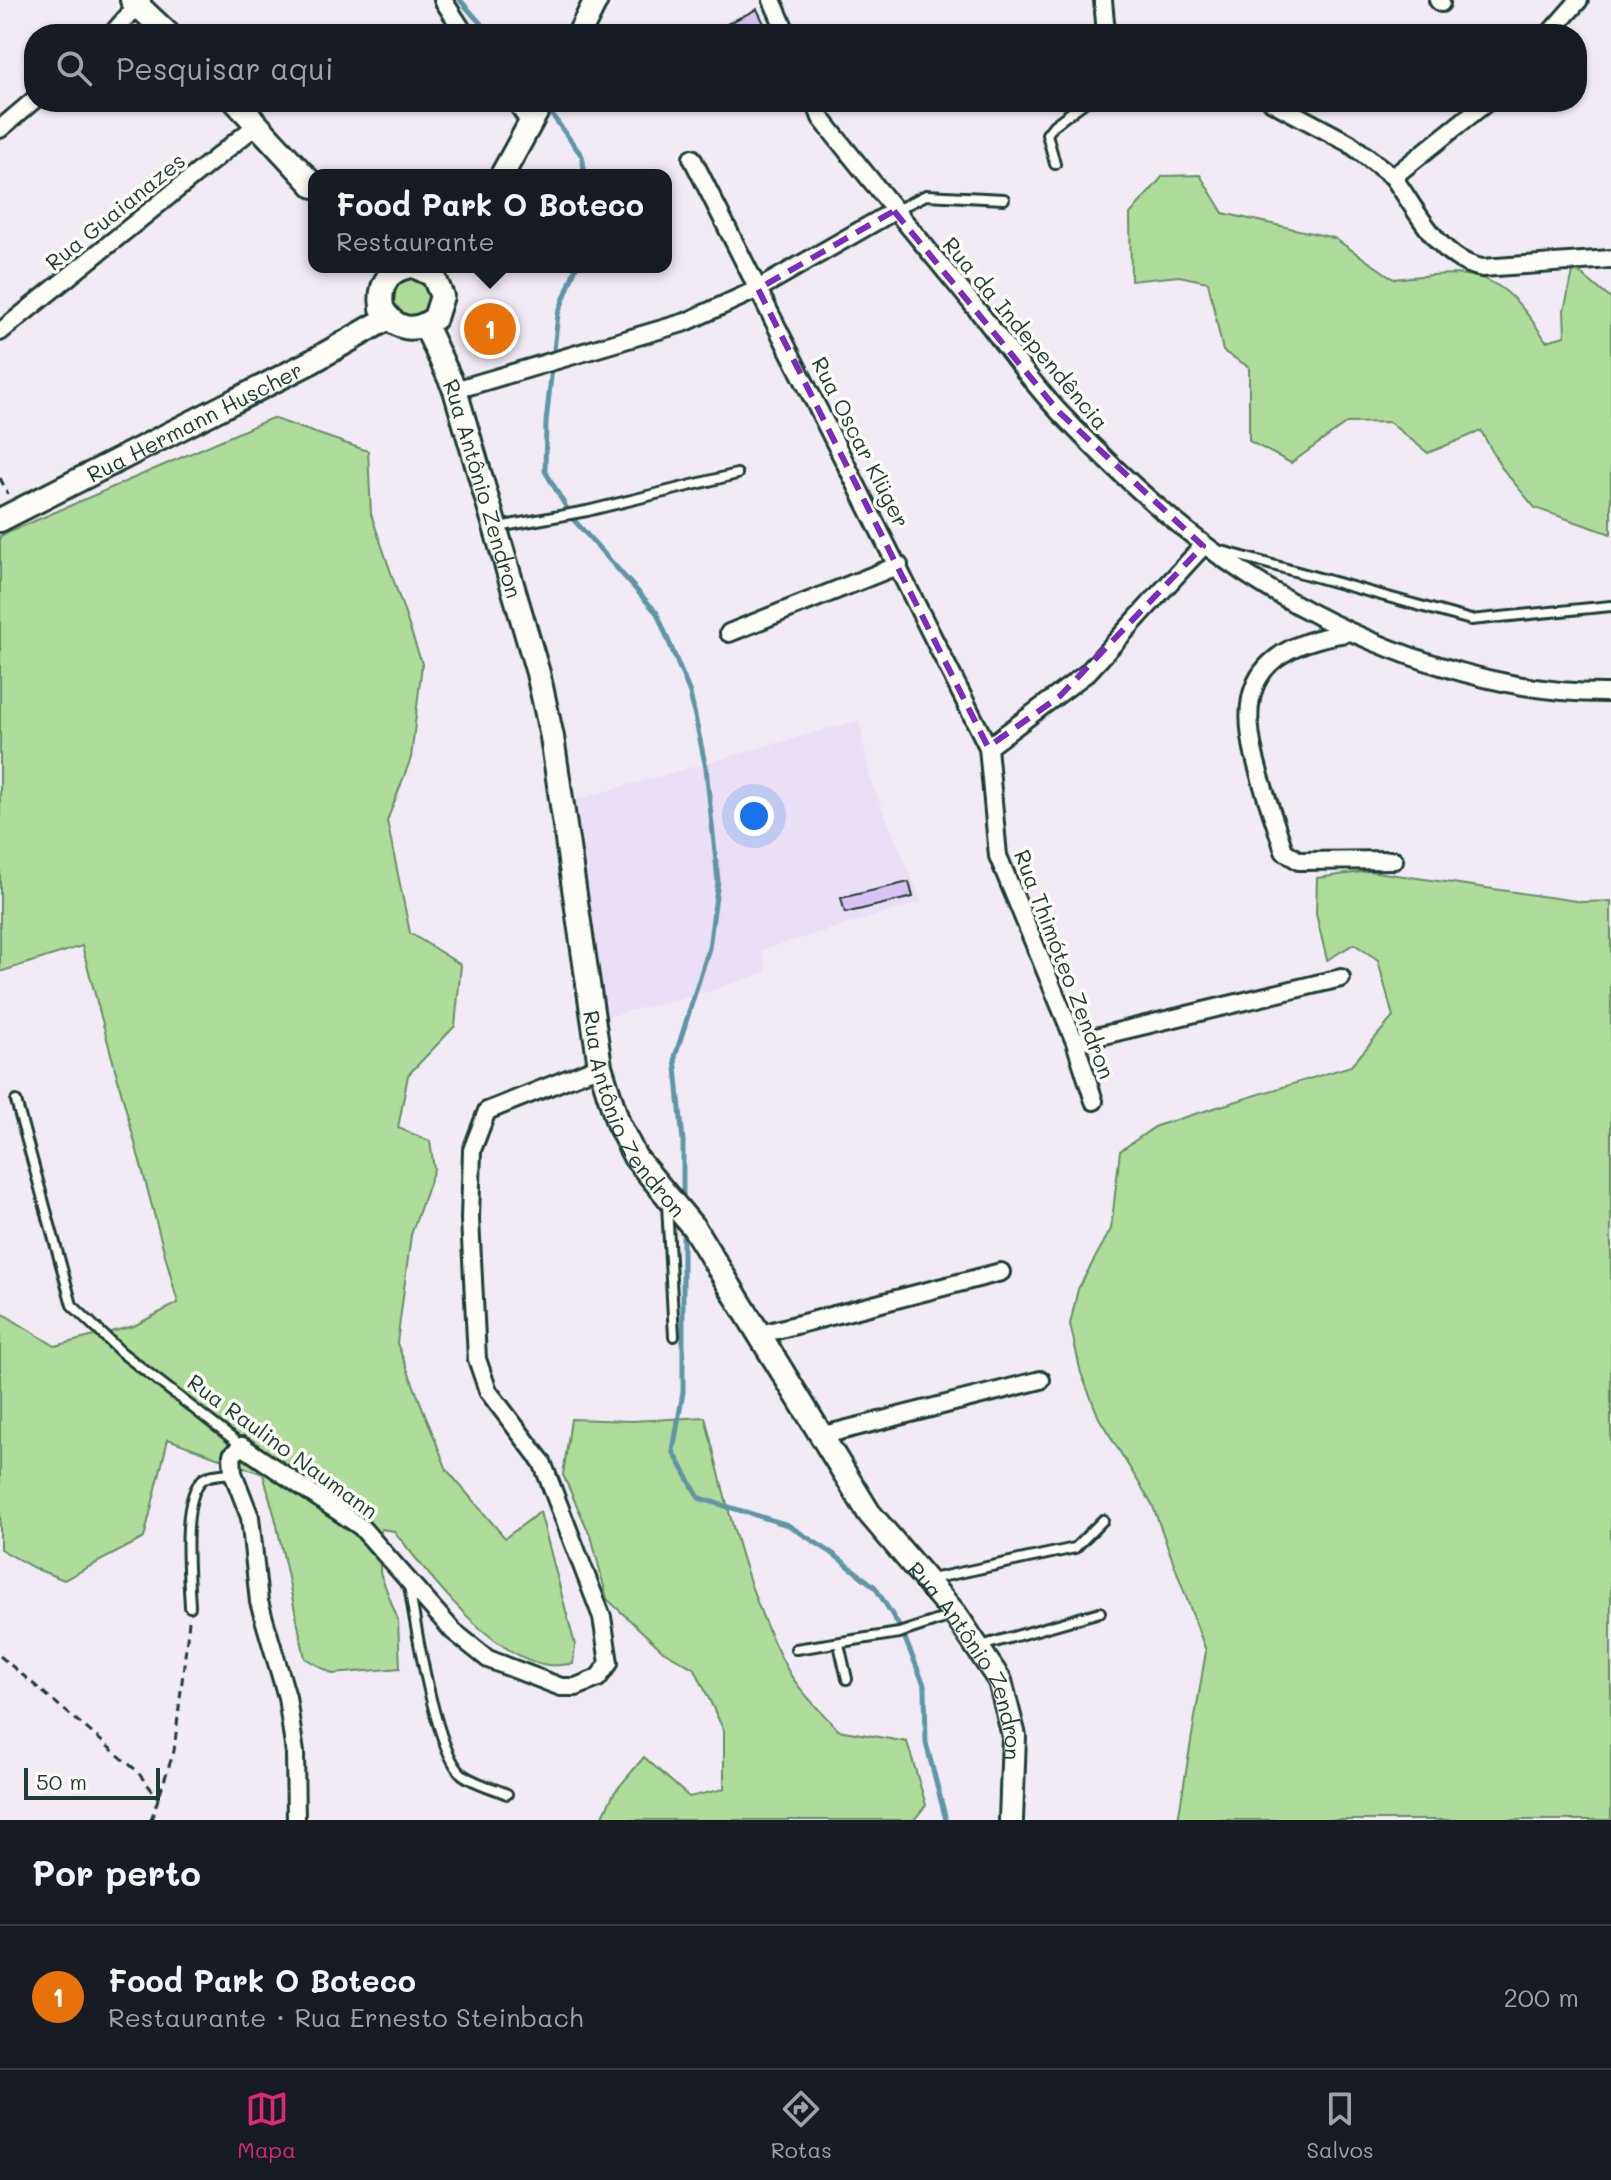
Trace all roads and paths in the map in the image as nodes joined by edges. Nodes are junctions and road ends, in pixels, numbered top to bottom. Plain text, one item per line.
1 (443, 0) edge
2 (596, 0) edge
3 (1103, 0) edge
4 (1578, 0) edge
5 (137, 2) edge
6 (780, 3) edge
7 (120, 24) edge
8 (158, 24) edge
9 (459, 24) edge
10 (584, 24) edge
11 (785, 24) edge
12 (1105, 24) edge
13 (1558, 24) edge
14 (24, 109) edge
15 (246, 112) edge
16 (530, 112) edge
17 (819, 112) edge
18 (1072, 112) edge
19 (1291, 112) edge
20 (1474, 112) edge
21 (258, 124) junction
22 (0, 129) edge
23 (692, 158) dead end
24 (1055, 164) dead end
25 (505, 169) edge
26 (1393, 177) junction
27 (308, 179) edge
28 (1004, 199) dead end
29 (894, 211) junction
30 (1611, 259) edge
31 (392, 273) edge
32 (444, 276) edge
33 (758, 289) junction
34 (388, 318) junction
35 (425, 325) junction
36 (0, 332) edge
37 (455, 390) junction
38 (737, 474) dead end
39 (0, 520) edge
40 (497, 528) junction
41 (1203, 546) junction
42 (899, 565) junction
43 (1611, 606) edge
44 (729, 633) dead end
45 (1346, 633) junction
46 (1611, 693) edge
47 (988, 747) junction
48 (1394, 860) dead end
49 (1341, 978) dead end
50 (1075, 1042) junction
51 (600, 1066) junction
52 (16, 1101) dead end
53 (1094, 1101) dead end
54 (678, 1211) junction
55 (1001, 1272) dead end
56 (757, 1335) junction
57 (674, 1336) dead end
58 (1041, 1380) dead end
59 (820, 1436) junction
60 (242, 1446) junction
61 (233, 1473) junction
62 (1103, 1520) dead end
63 (927, 1580) junction
64 (409, 1582) junction
65 (190, 1607) joint
66 (1100, 1612) dead end
67 (955, 1614) junction
68 (839, 1644) junction
69 (978, 1647) junction
70 (796, 1649) dead end
71 (0, 1656) edge
72 (847, 1679) dead end
73 (507, 1794) dead end
74 (159, 1799) junction
75 (151, 1820) edge
76 (296, 1820) edge
77 (1011, 1820) edge

1 - 9 street
2 - 10 street
3 - 12 street
4 - 13 street
5 - 7 street
5 - 8 street
6 - 11 street
14 - 22 street
15 - 21 street
16 - 25 street
17 - 29 street, Rua da Independência
18 - 24 lane
19 - 26 street
20 - 26 street
21 - 27 street
21 - 36 street, Rua Guaianazes
23 - 33 street, Rua Oscar Klüger
26 - 30 street
28 - 29 lane
29 - 33 street
29 - 41 street, Rua da Independência
31 - 34 street
32 - 35 street
33 - 37 street
33 - 42 street, Rua Oscar Klüger
34 - 35 street
34 - 39 street, Rua Hermann Huscher
35 - 37 street, Rua Antônio Zendron
37 - 40 street, Rua Antônio Zendron
38 - 40 lane
40 - 51 street, Rua Antônio Zendron
41 - 43 lane, Rua da Independência
41 - 45 street
41 - 47 street
42 - 44 street
42 - 47 street, Rua Oscar Klüger
45 - 46 street
45 - 48 street
47 - 50 street, Rua Thimóteo Zendron
49 - 50 street
50 - 53 street, Rua Thimóteo Zendron
51 - 54 street, Rua Antônio Zendron
51 - 64 street, Rua Raulino Naumann
52 - 60 lane, Rua Raulino Naumann
54 - 56 street, Rua Antônio Zendron
54 - 57 lane
55 - 56 street
56 - 59 street, Rua Antônio Zendron
58 - 59 street
59 - 63 street, Rua Antônio Zendron
60 - 61 street
60 - 64 street, Rua Raulino Naumann
61 - 65 lane
61 - 76 street
62 - 63 lane
63 - 67 street, Rua Antônio Zendron
64 - 73 lane
65 - 74 path
66 - 69 lane
67 - 68 lane
67 - 69 street, Rua Antônio Zendron
68 - 70 lane
68 - 72 lane
69 - 77 street, Rua Antônio Zendron
71 - 74 path
74 - 75 path

